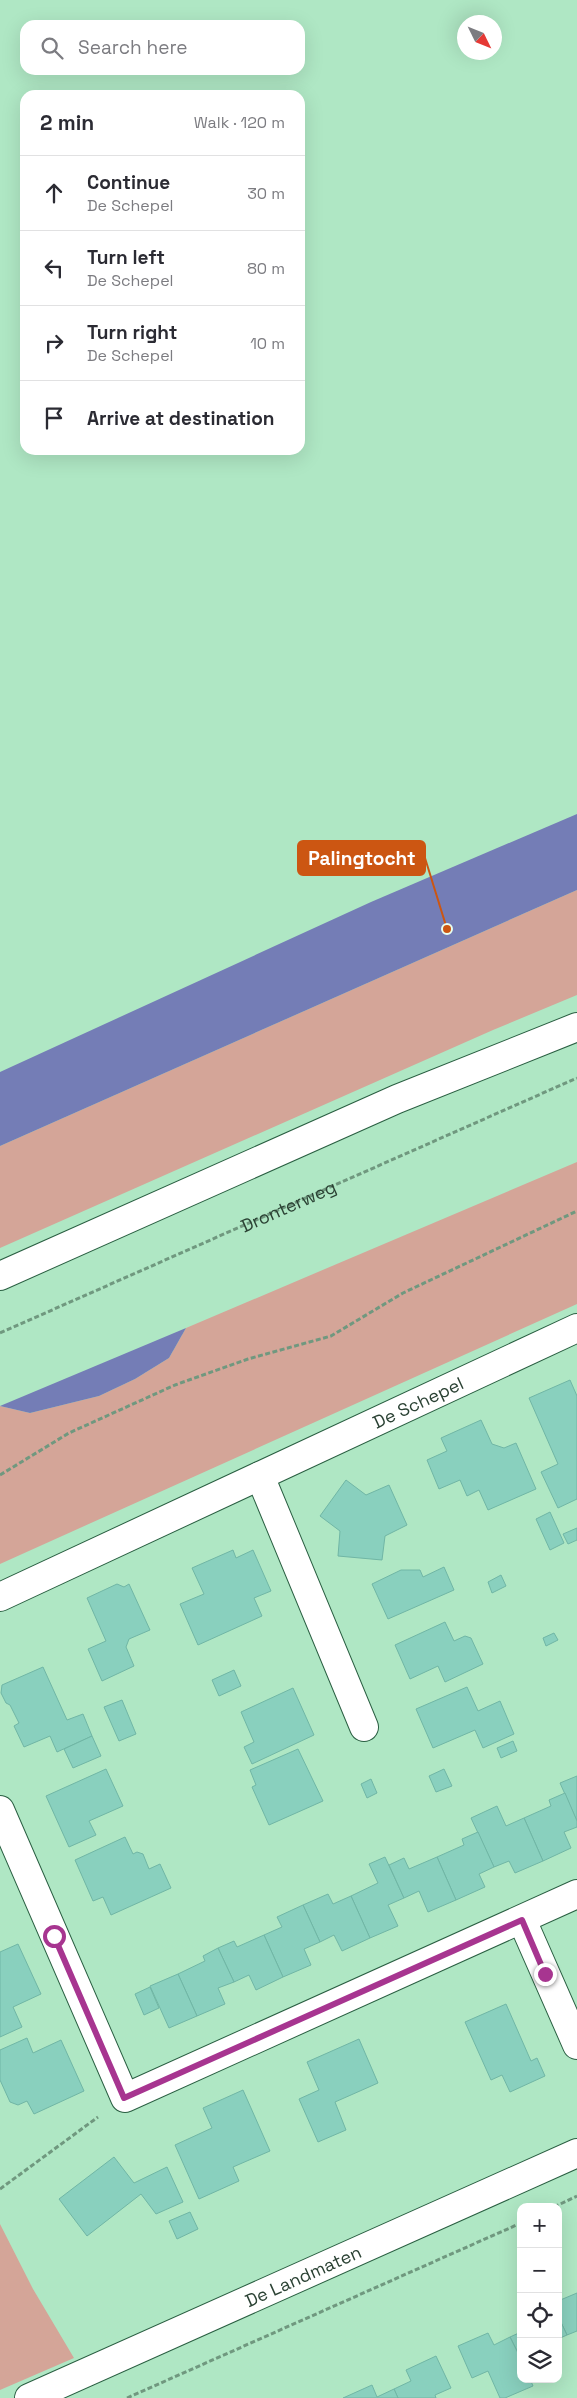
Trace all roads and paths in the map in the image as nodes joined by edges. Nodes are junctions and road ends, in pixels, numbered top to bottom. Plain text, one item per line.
1 (577, 1027) edge
2 (577, 1078) edge
3 (577, 1210) edge
4 (0, 1276) edge
5 (577, 1328) edge
6 (0, 1333) edge
7 (0, 1475) edge
8 (260, 1476) junction
9 (0, 1597) edge
10 (364, 1727) dead end
11 (0, 1810) edge
12 (577, 1894) edge
13 (522, 1920) junction
14 (577, 2045) edge
15 (124, 2098) junction
16 (577, 2153) edge
17 (0, 2189) edge
18 (577, 2196) edge
19 (562, 2203) edge
20 (517, 2225) edge
21 (29, 2398) edge
22 (128, 2398) edge

1 - 4 street
2 - 6 path, Dronterweg
3 - 7 path
5 - 8 street, De Schepel
8 - 9 street, De Schepel
8 - 10 street
11 - 15 street
12 - 13 street
13 - 14 street
13 - 15 street
15 - 17 path
16 - 21 street, De Landmaten
18 - 19 path
20 - 22 path

